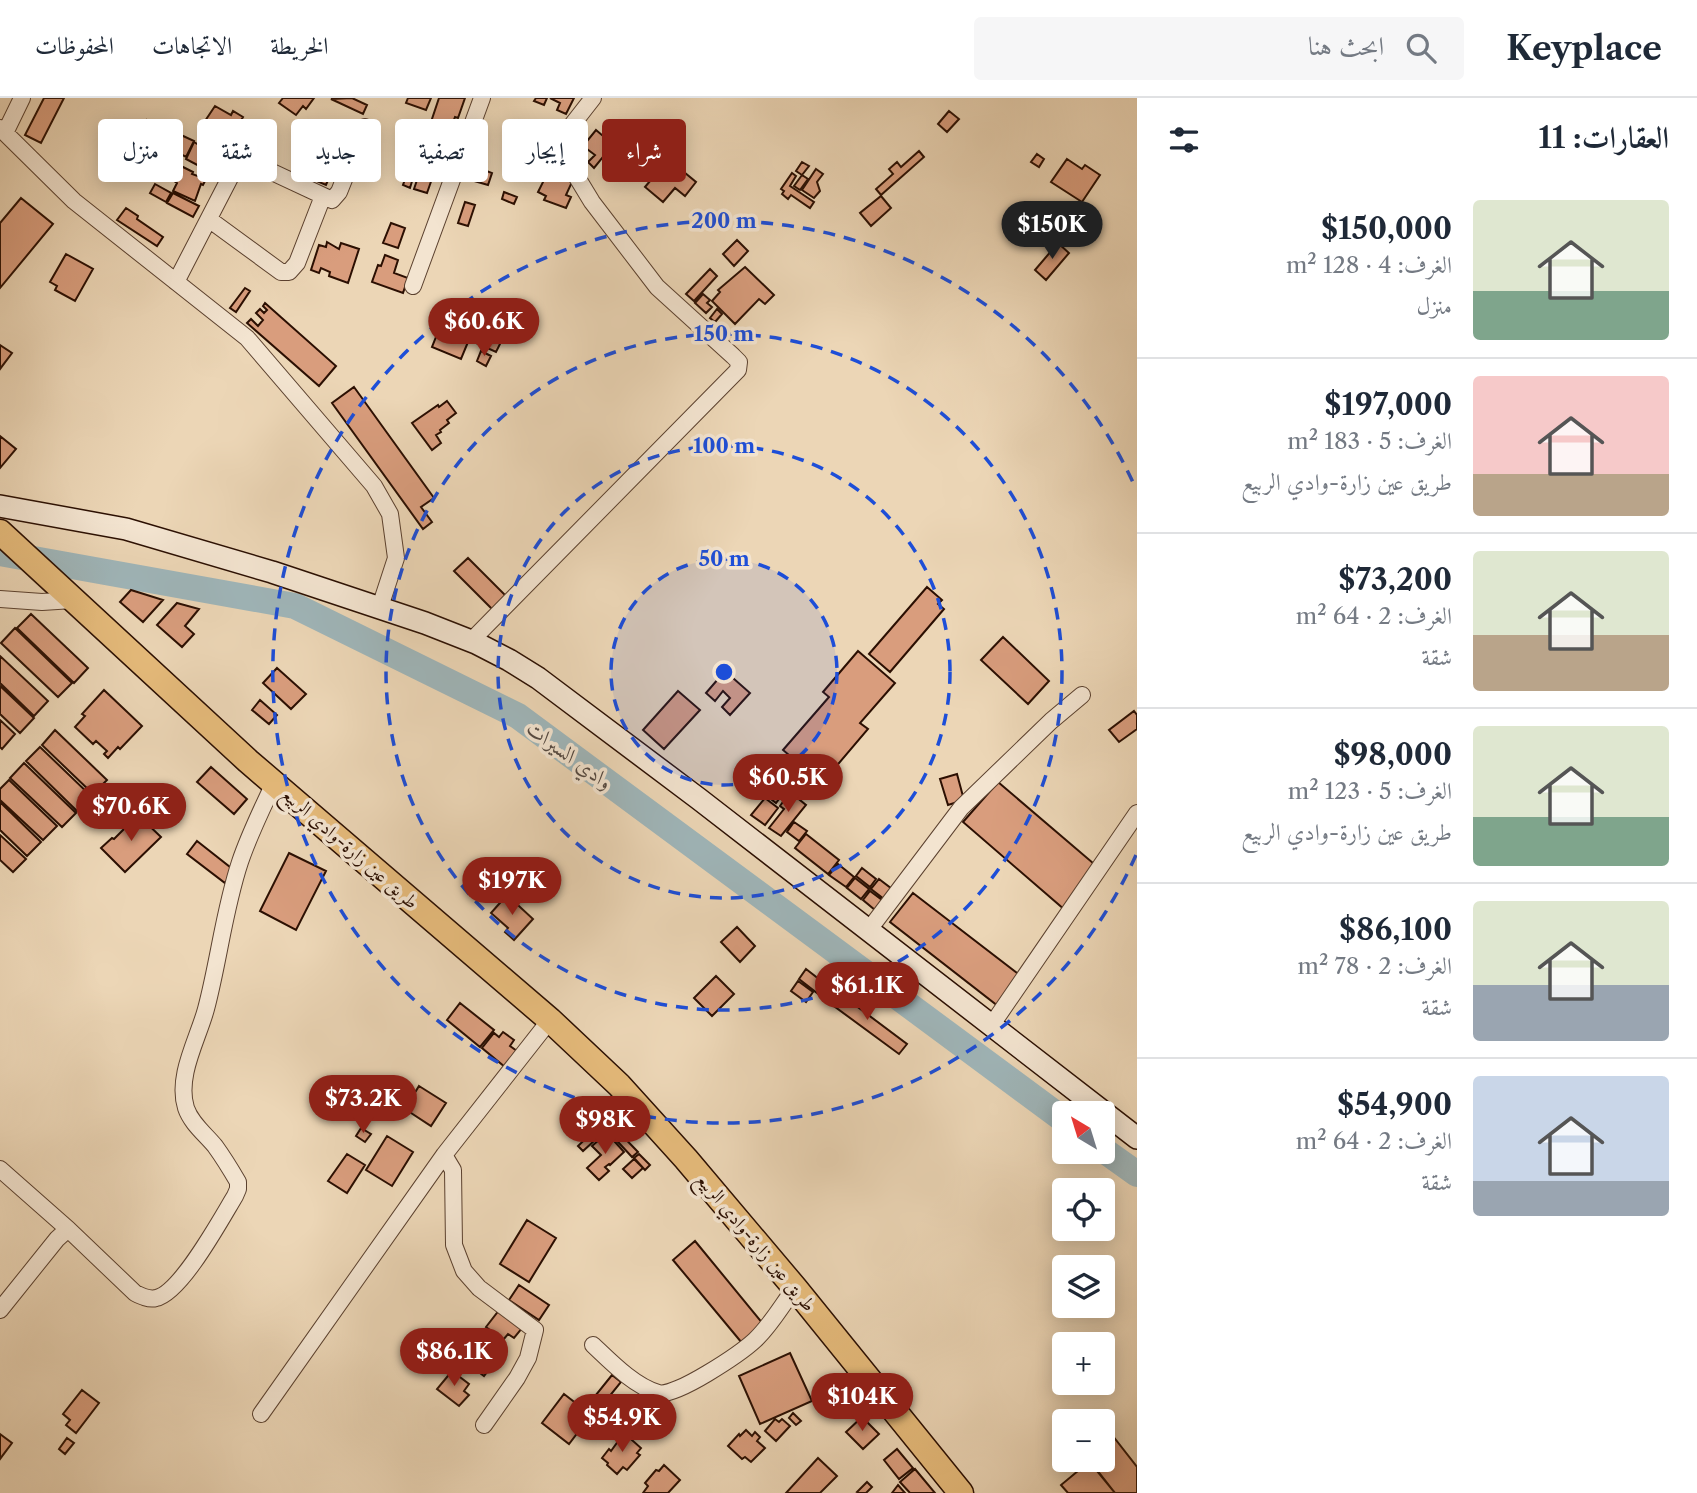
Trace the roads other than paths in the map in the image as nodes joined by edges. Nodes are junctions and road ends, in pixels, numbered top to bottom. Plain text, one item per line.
1 (22, 98) edge
2 (482, 98) edge
3 (593, 98) edge
4 (2, 131) edge
5 (343, 182) edge
6 (323, 196) junction
7 (210, 220) junction
8 (176, 282) junction
9 (413, 286) dead end
10 (0, 506) edge
11 (2, 534) edge
12 (0, 599) edge
13 (73, 600) junction
14 (380, 607) junction
15 (471, 642) junction
16 (1082, 695) dead end
17 (274, 783) junction
18 (1137, 813) edge
19 (869, 931) junction
20 (550, 1020) junction
21 (991, 1026) junction
22 (1137, 1138) edge
23 (444, 1155) junction
24 (0, 1169) edge
25 (68, 1228) junction
26 (795, 1288) junction
27 (0, 1310) edge
28 (593, 1345) dead end
29 (261, 1413) dead end
30 (484, 1425) dead end
31 (961, 1493) edge

1 - 4 street
2 - 9 street
3 - 15 street
4 - 8 street
5 - 6 street
6 - 7 street
6 - 7 street
7 - 8 street
8 - 14 street
10 - 14 main road
11 - 13 main road, طريق عين زارة-وادي الربيع
12 - 13 street
13 - 17 main road, طريق عين زارة-وادي الربيع
14 - 15 main road
15 - 19 main road
16 - 19 street
17 - 20 main road, طريق عين زارة-وادي الربيع
17 - 25 street
18 - 21 street
19 - 21 main road
20 - 23 street
20 - 26 main road, طريق عين زارة-وادي الربيع
21 - 22 main road
23 - 29 street
23 - 30 street
24 - 25 street
25 - 27 street
26 - 28 street
26 - 31 main road, طريق عين زارة-وادي الربيع

